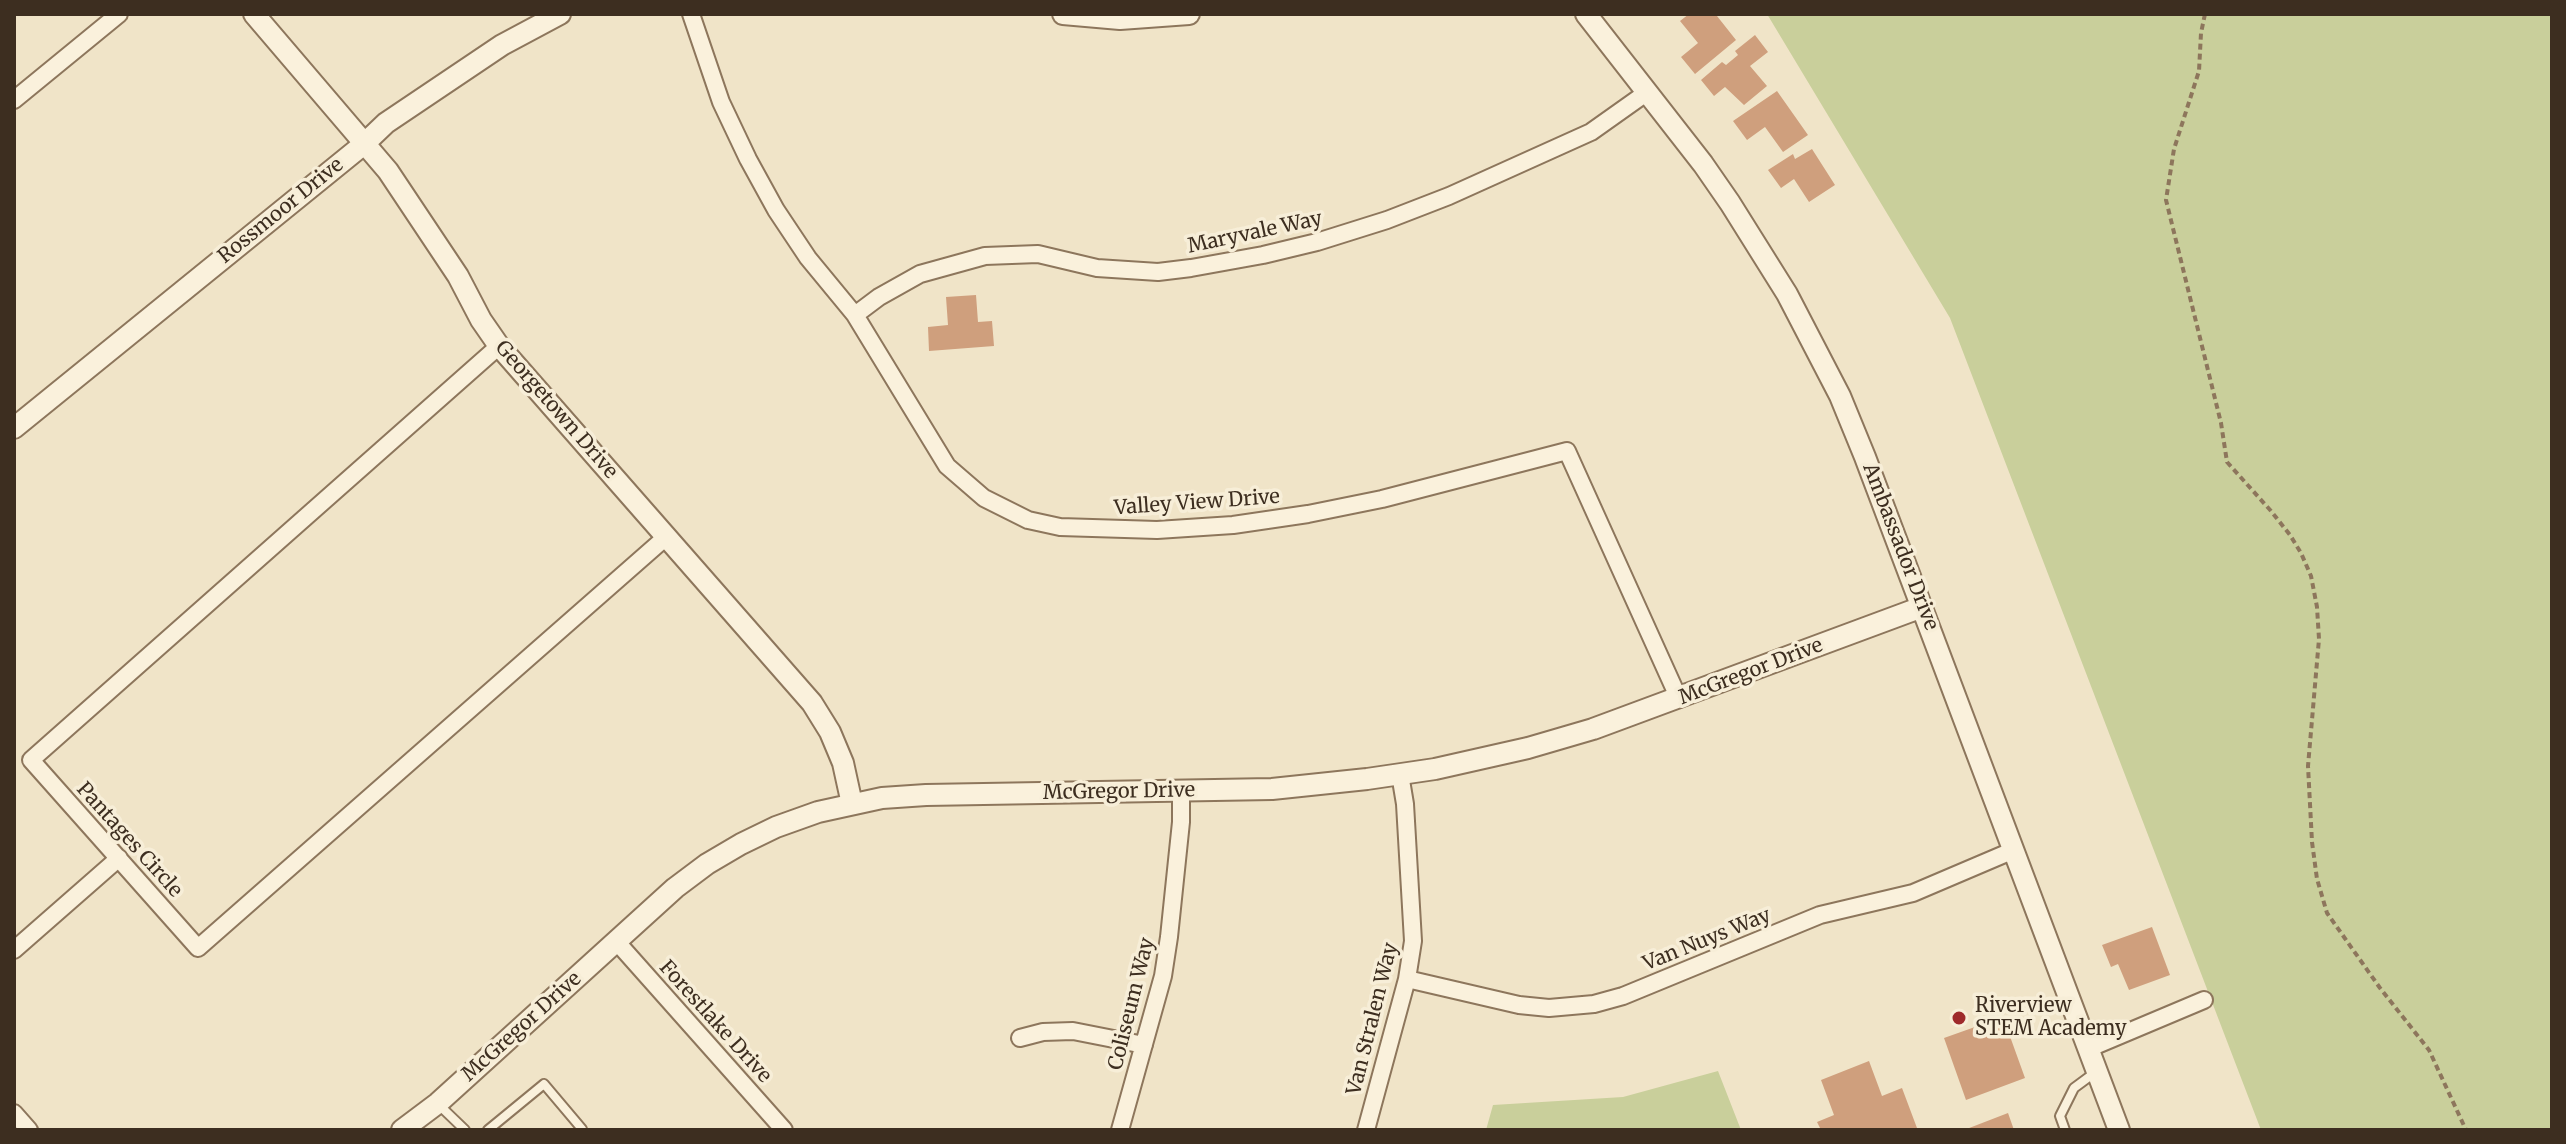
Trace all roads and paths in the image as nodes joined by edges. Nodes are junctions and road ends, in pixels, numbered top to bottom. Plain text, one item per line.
1 (119, 14) edge
2 (254, 14) edge
3 (560, 14) edge
4 (691, 14) edge
5 (1063, 14) edge
6 (1189, 14) edge
7 (1586, 14) edge
8 (2205, 14) edge
9 (1646, 93) junction
10 (14, 100) edge
11 (364, 144) junction
12 (855, 315) junction
13 (499, 346) junction
14 (14, 428) edge
15 (666, 537) junction
16 (1922, 607) junction
17 (1679, 699) junction
18 (1400, 774) junction
19 (1181, 791) junction
20 (852, 804) junction
21 (2014, 850) junction
22 (119, 858) junction
23 (616, 941) junction
24 (14, 950) edge
25 (1407, 979) junction
26 (2204, 1000) dead end
27 (1020, 1038) dead end
28 (1144, 1045) junction
29 (2090, 1048) junction
30 (2097, 1070) junction
31 (438, 1103) junction
32 (14, 1113) edge
33 (29, 1130) edge
34 (402, 1130) edge
35 (465, 1130) edge
36 (488, 1130) edge
37 (582, 1130) edge
38 (784, 1130) edge
39 (1120, 1130) edge
40 (1366, 1130) edge
41 (2065, 1130) edge
42 (2119, 1130) edge
43 (2466, 1130) edge

1 - 10 street
2 - 11 street, Georgetown Drive
3 - 11 street, Rossmoor Drive
4 - 12 street, Valley View Drive
5 - 6 street
7 - 9 street, Ambassador Drive
8 - 43 path
9 - 12 street, Maryvale Way
9 - 16 street, Ambassador Drive
11 - 13 street, Georgetown Drive
11 - 14 street, Rossmoor Drive
12 - 17 street, Valley View Drive
13 - 15 street, Georgetown Drive
13 - 22 street, Pantages Circle
15 - 20 street, Georgetown Drive
15 - 22 street, Pantages Circle
16 - 17 street, McGregor Drive
16 - 21 street, Ambassador Drive
17 - 18 street, McGregor Drive
18 - 19 street, McGregor Drive
18 - 25 street, Van Stralen Way
19 - 20 street, McGregor Drive
19 - 28 street, Coliseum Way
20 - 23 street, McGregor Drive
21 - 25 street, Van Nuys Way
21 - 29 street, Ambassador Drive
22 - 24 street
23 - 31 street, McGregor Drive
23 - 38 street, Forestlake Drive
25 - 40 street, Van Stralen Way
26 - 29 street
27 - 28 street
28 - 39 street, Coliseum Way
29 - 30 street, Ambassador Drive
30 - 41 lane
30 - 42 street, Ambassador Drive
31 - 34 street, McGregor Drive
31 - 35 lane
32 - 33 street
36 - 37 lane

